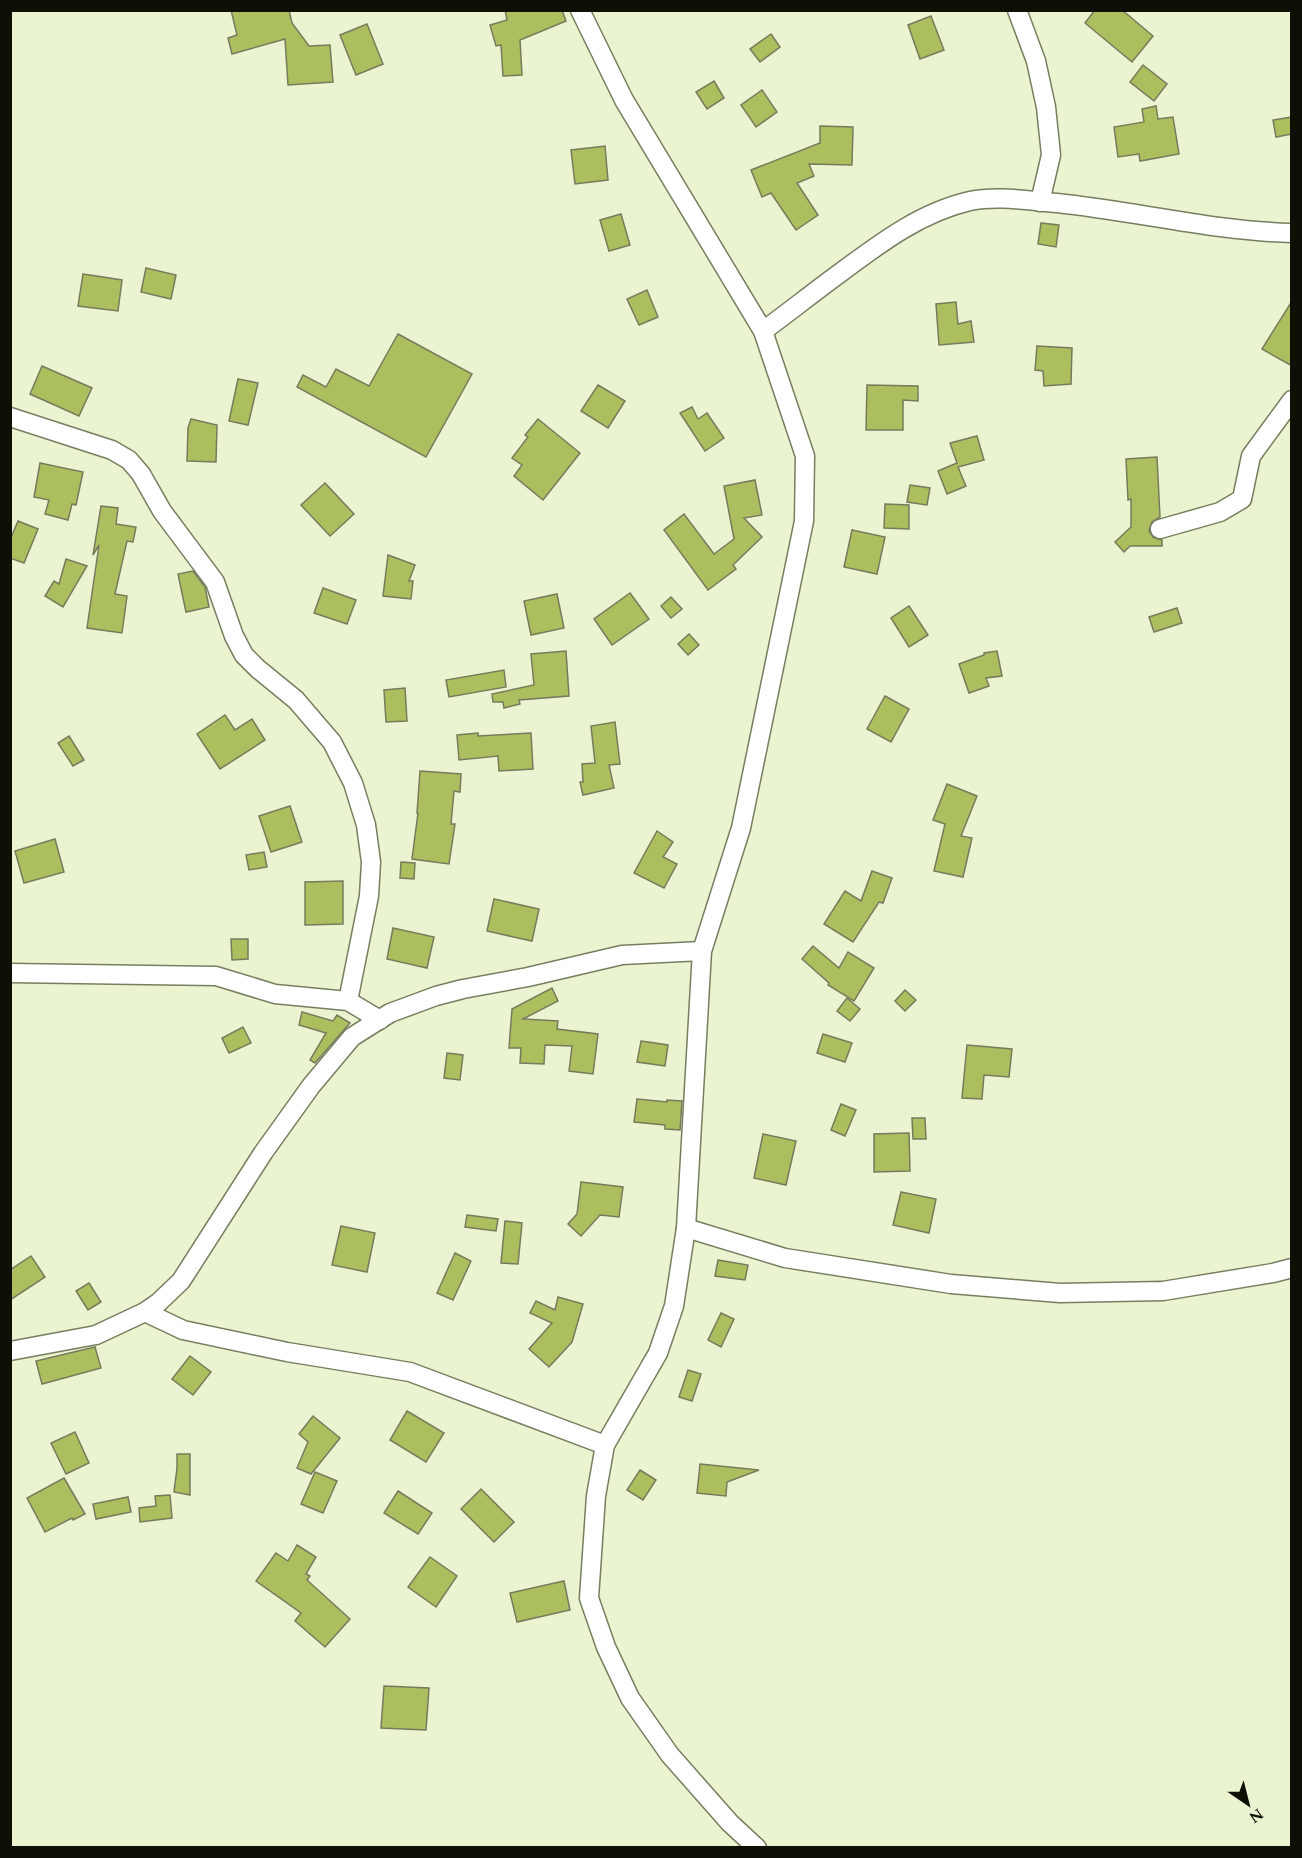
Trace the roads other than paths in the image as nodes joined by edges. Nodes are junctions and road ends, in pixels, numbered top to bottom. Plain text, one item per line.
1 (580, 10) edge
2 (1017, 10) edge
3 (1040, 202) junction
4 (1292, 233) edge
5 (763, 331) junction
6 (1292, 400) edge
7 (10, 417) edge
8 (1160, 529) dead end
9 (702, 951) junction
10 (10, 973) edge
11 (348, 1001) junction
12 (380, 1020) junction
13 (686, 1228) junction
14 (1292, 1268) edge
15 (145, 1312) junction
16 (10, 1350) edge
17 (605, 1445) junction
18 (757, 1848) edge

1 - 5 street
2 - 3 street
3 - 4 street
3 - 5 street
5 - 9 street
6 - 8 street
7 - 11 street
9 - 12 street
9 - 13 street
10 - 11 street
11 - 12 street
12 - 15 street
13 - 14 street
13 - 17 street
15 - 16 street
15 - 17 street
17 - 18 street

